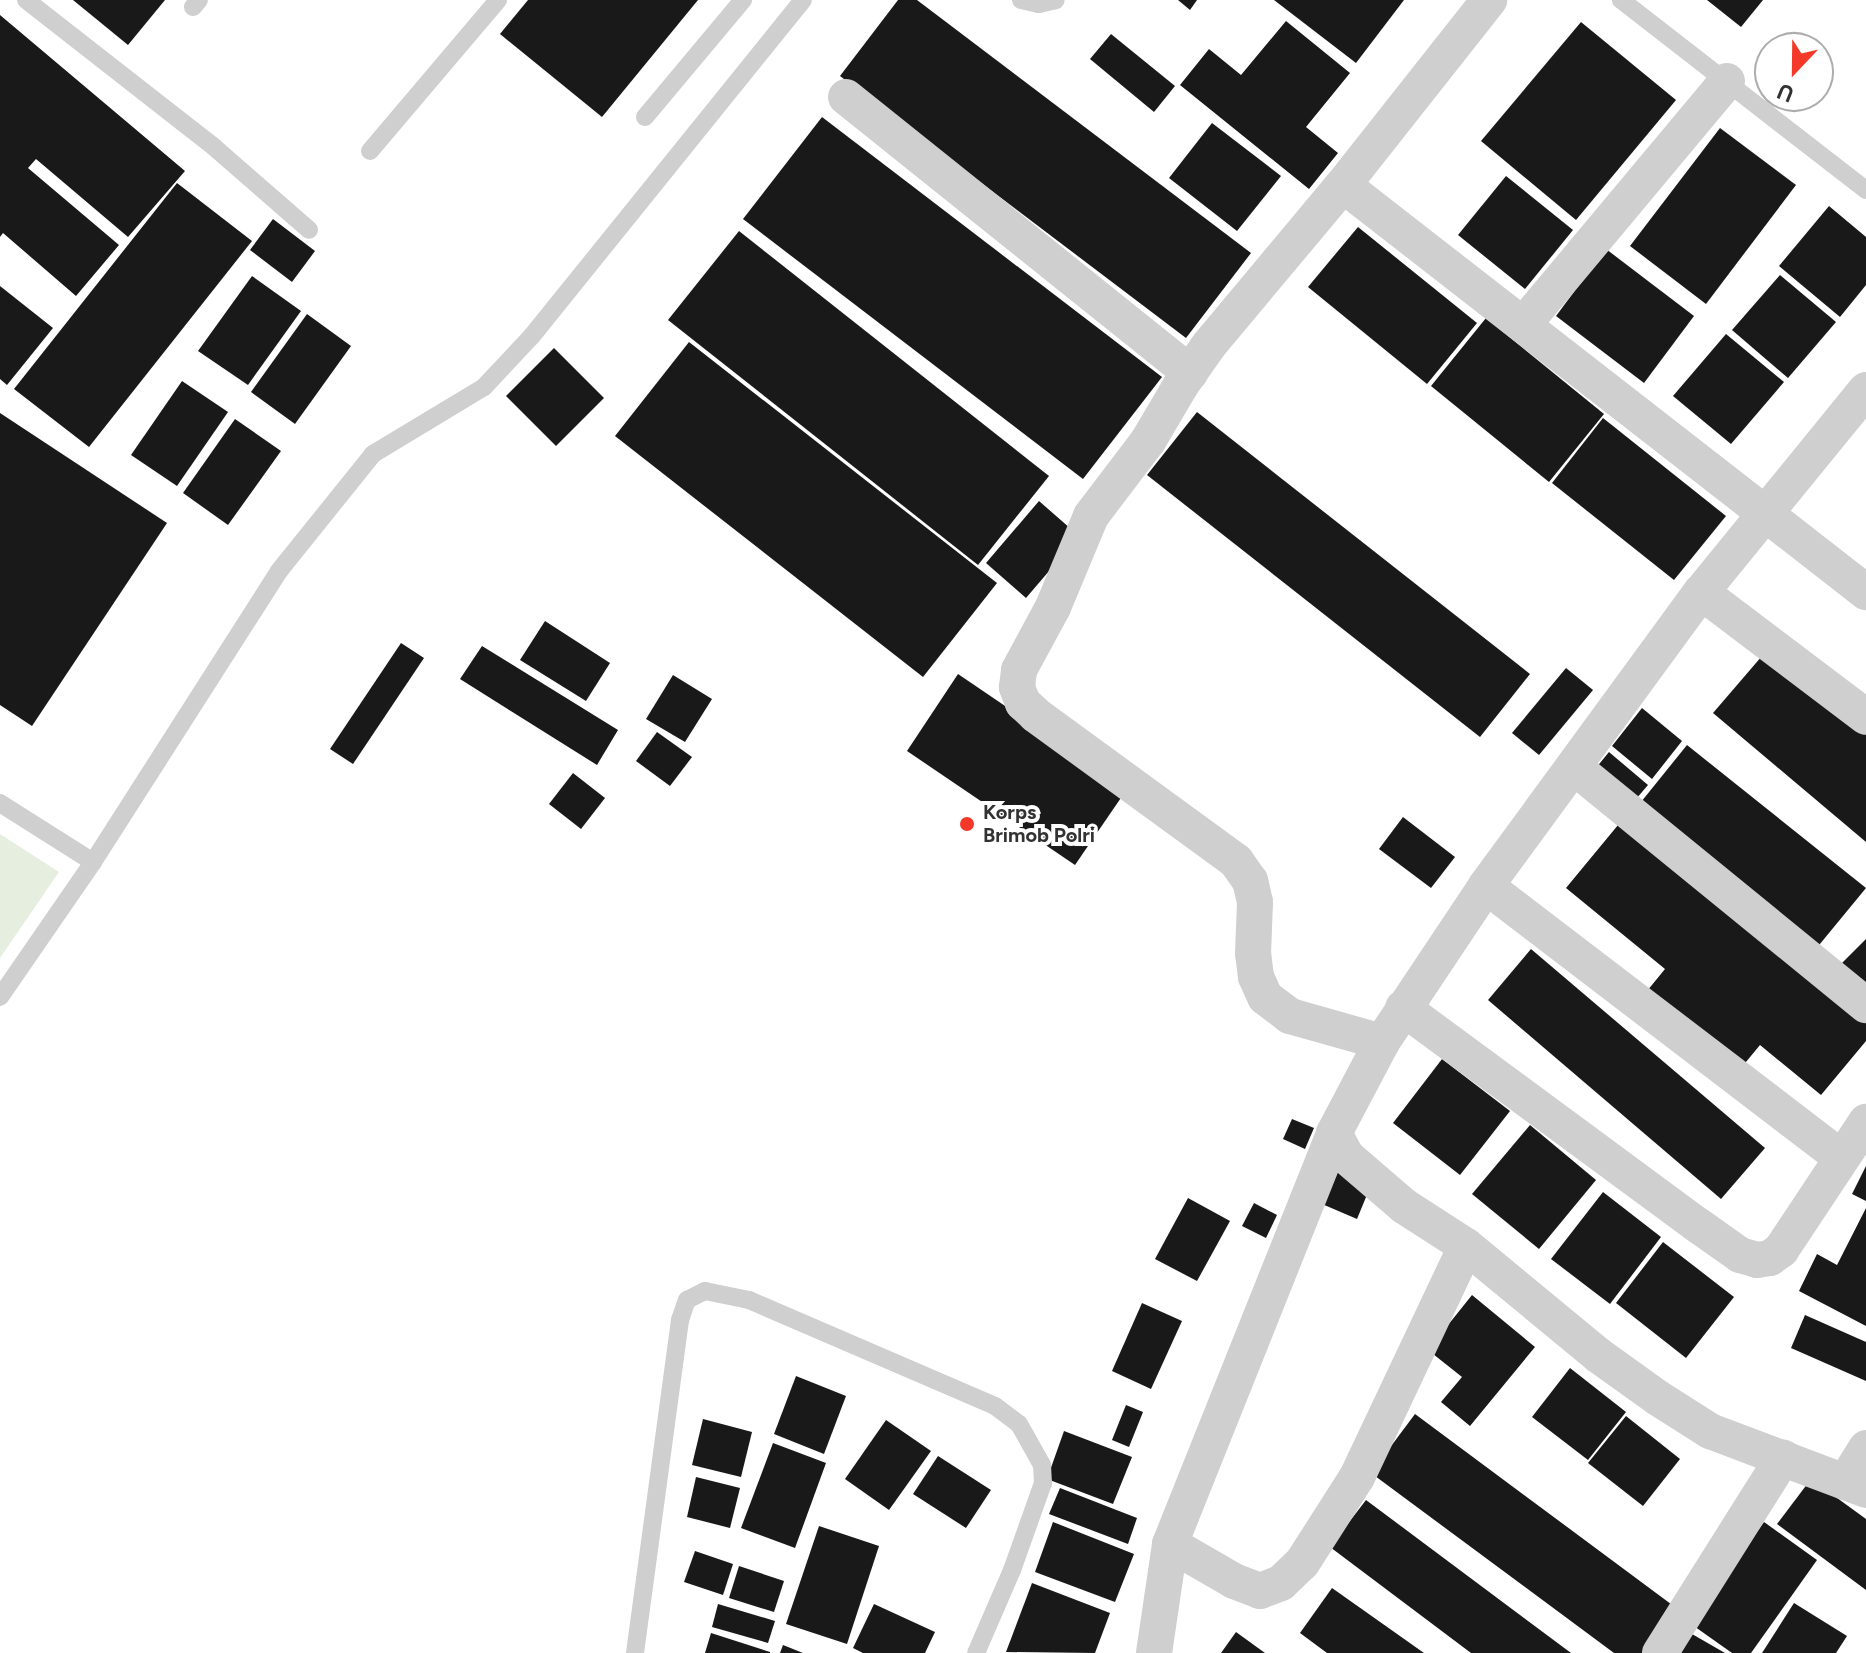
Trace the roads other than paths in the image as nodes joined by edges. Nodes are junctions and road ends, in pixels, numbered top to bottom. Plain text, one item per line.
1 (26, 0) edge
2 (498, 0) edge
3 (743, 0) edge
4 (803, 0) edge
5 (1021, 0) edge
6 (1056, 0) edge
7 (1489, 0) edge
8 (1621, 0) edge
9 (1642, 5) edge
10 (1727, 81) junction
11 (846, 97) dead end
12 (645, 117) dead end
13 (370, 151) dead end
14 (1343, 185) junction
15 (1866, 190) edge
16 (309, 230) dead end
17 (1523, 325) junction
18 (1190, 373) junction
19 (1866, 390) edge
20 (1767, 514) junction
21 (1701, 592) junction
22 (1866, 592) edge
23 (1866, 717) edge
24 (1574, 767) junction
25 (0, 803) edge
26 (93, 862) junction
27 (1486, 886) junction
28 (0, 997) edge
29 (1866, 1005) edge
30 (1403, 1008) junction
31 (1382, 1042) junction
32 (1866, 1122) edge
33 (1334, 1133) junction
34 (1841, 1157) junction
35 (1466, 1246) junction
36 (1866, 1448) edge
37 (1783, 1458) junction
38 (1856, 1486) edge
39 (1170, 1544) junction
40 (635, 1653) edge
41 (976, 1653) edge
42 (1154, 1653) edge
43 (1660, 1653) edge

1 - 16 lane
2 - 13 lane
3 - 12 lane
4 - 26 lane
5 - 6 lane
7 - 14 street
8 - 9 lane
9 - 10 lane
10 - 15 lane
10 - 17 street
11 - 18 street
14 - 17 street
14 - 18 street
17 - 20 street
18 - 31 street
19 - 20 street
20 - 21 street
20 - 22 street
21 - 23 street
21 - 24 street
24 - 27 street
24 - 29 street
25 - 26 lane
26 - 28 lane
27 - 30 street
27 - 34 street
30 - 31 street
30 - 34 street
31 - 33 street
32 - 34 street
33 - 35 street
33 - 39 street
35 - 37 street
35 - 39 street
36 - 38 street
37 - 38 street
37 - 43 street
39 - 42 street
40 - 41 lane

